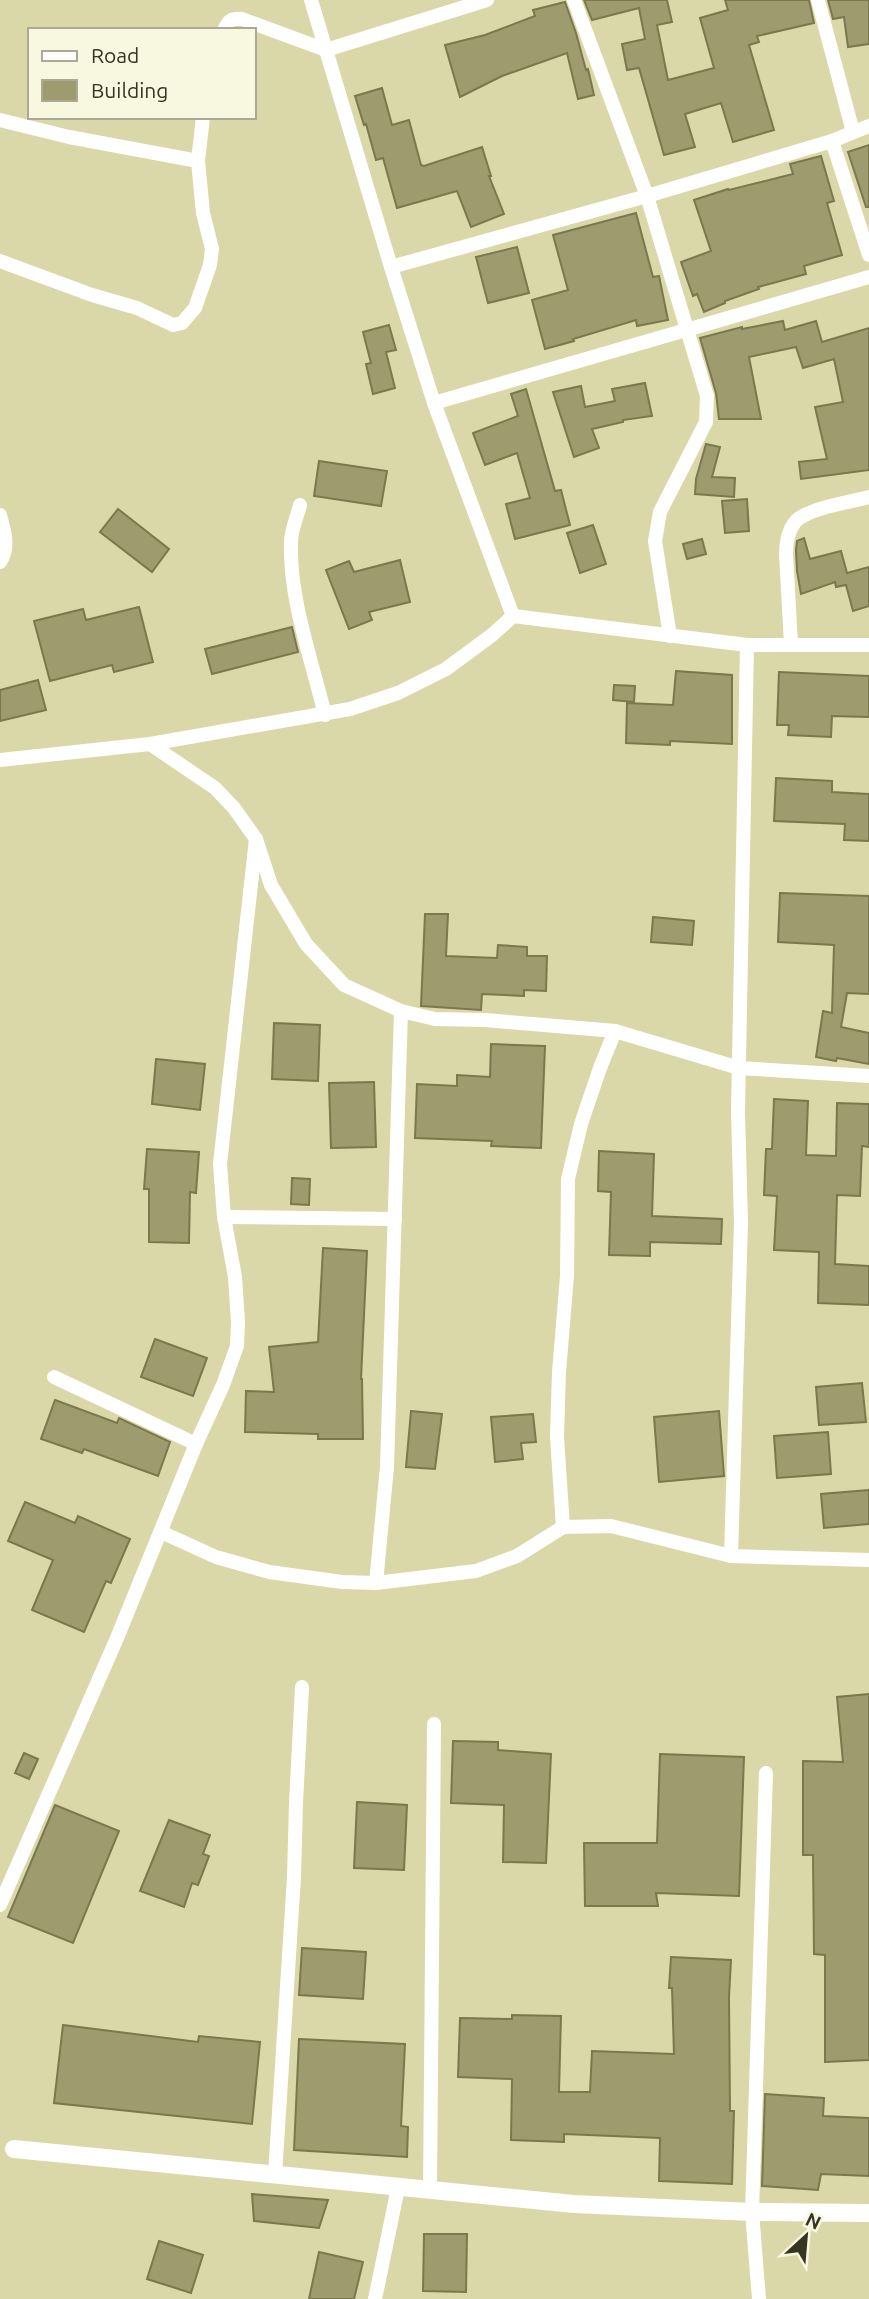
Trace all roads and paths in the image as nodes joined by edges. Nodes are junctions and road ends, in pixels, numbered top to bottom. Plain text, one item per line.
1 (311, 0) edge
2 (487, 0) edge
3 (574, 0) edge
4 (818, 0) edge
5 (225, 28) edge
6 (326, 50) junction
7 (203, 119) edge
8 (0, 120) edge
9 (869, 126) edge
10 (853, 132) junction
11 (832, 141) junction
12 (198, 161) junction
13 (647, 196) junction
14 (869, 255) edge
15 (0, 261) edge
16 (391, 267) junction
17 (869, 277) edge
18 (688, 328) junction
19 (435, 403) junction
20 (869, 497) edge
21 (300, 505) dead end
22 (0, 515) edge
23 (0, 562) edge
24 (513, 615) junction
25 (670, 636) junction
26 (791, 644) junction
27 (747, 645) junction
28 (869, 645) edge
29 (325, 715) junction
30 (150, 744) junction
31 (0, 760) edge
32 (256, 839) junction
33 (401, 1011) junction
34 (615, 1031) junction
35 (739, 1068) junction
36 (869, 1076) edge
37 (224, 1217) junction
38 (395, 1219) junction
39 (54, 1377) dead end
40 (196, 1444) junction
41 (563, 1527) junction
42 (161, 1532) junction
43 (731, 1556) junction
44 (869, 1560) edge
45 (376, 1583) junction
46 (302, 1687) dead end
47 (434, 1724) dead end
48 (766, 1773) dead end
49 (0, 1905) edge
50 (14, 2149) dead end
51 (275, 2175) junction
52 (398, 2188) junction
53 (430, 2191) junction
54 (752, 2212) junction
55 (869, 2214) edge
56 (375, 2299) edge
57 (759, 2299) edge

1 - 6 street
2 - 6 street
3 - 13 street
4 - 10 street
5 - 6 street
6 - 16 street
7 - 12 street
8 - 12 street
9 - 10 street
10 - 11 street
11 - 13 street
11 - 14 street
12 - 15 street
13 - 16 street
13 - 18 street
16 - 19 street
17 - 18 street
18 - 19 street
18 - 25 street
19 - 24 street
20 - 26 street
21 - 29 street
22 - 23 street
24 - 25 street
24 - 29 street
25 - 27 street
26 - 27 street
26 - 28 street
27 - 35 street
29 - 30 street
30 - 31 street
30 - 32 street
32 - 33 street
32 - 37 street
33 - 34 street
33 - 38 street
34 - 35 street
34 - 41 street
35 - 36 street
35 - 43 street
37 - 38 street
37 - 40 street
38 - 45 street
39 - 40 street
40 - 42 street
41 - 43 street
41 - 45 street
42 - 45 street
42 - 49 street
43 - 44 street
46 - 51 street
47 - 53 street
48 - 54 street
50 - 51 street
51 - 52 street
52 - 53 street
52 - 56 street
53 - 54 street
54 - 55 street
54 - 57 street

